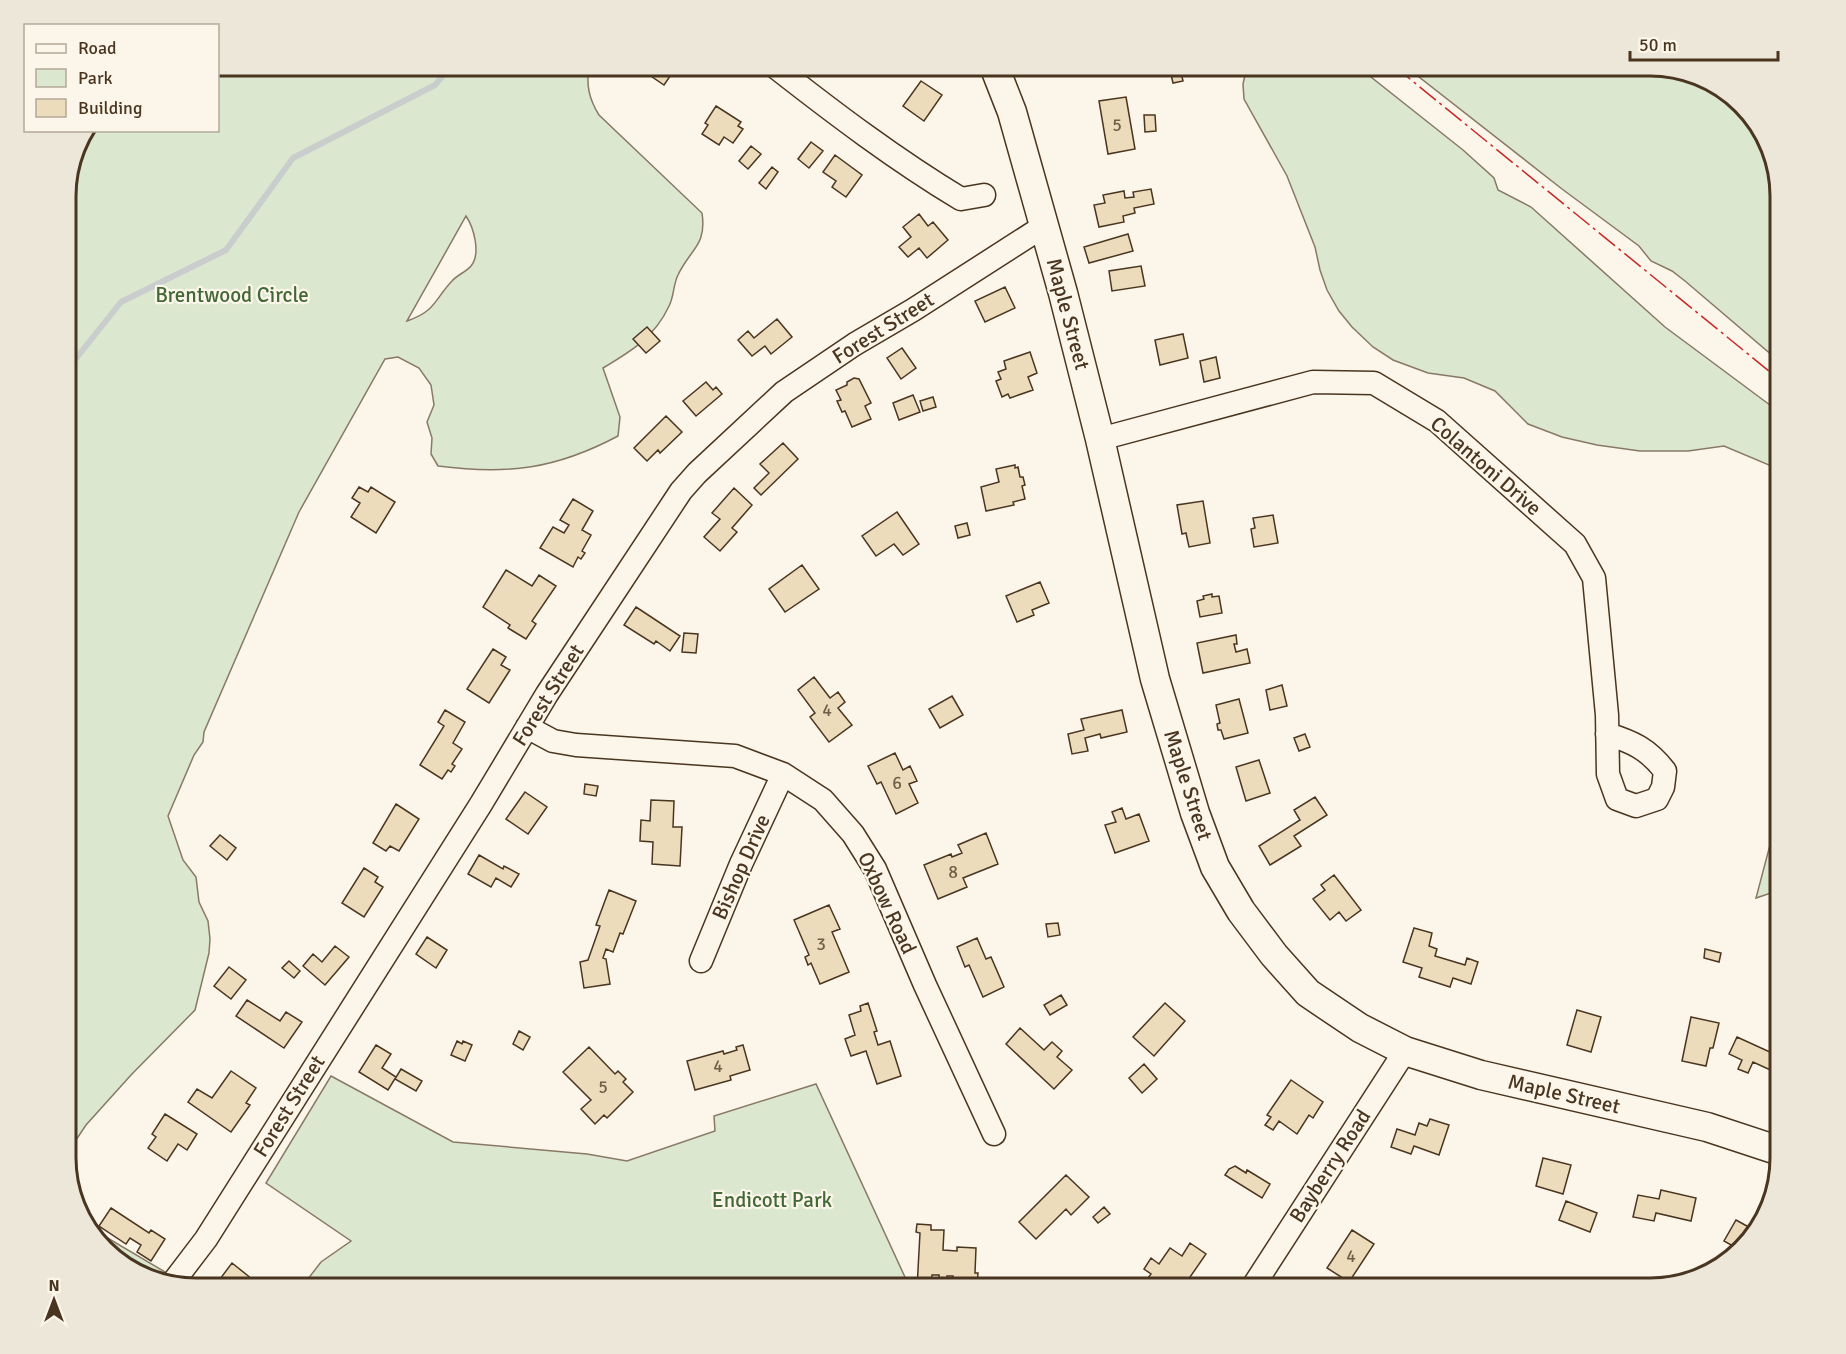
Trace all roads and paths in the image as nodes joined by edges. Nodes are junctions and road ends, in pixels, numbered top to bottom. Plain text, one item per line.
1 (787, 76) edge
2 (998, 76) edge
3 (984, 195) dead end
4 (1044, 226) junction
5 (1100, 439) junction
6 (527, 728) junction
7 (1607, 734) dead end
8 (783, 774) junction
9 (701, 961) dead end
10 (1405, 1051) junction
11 (994, 1134) dead end
12 (1770, 1148) edge
13 (178, 1275) edge
14 (1263, 1277) edge

1 - 3 street
2 - 4 main road, Maple Street
4 - 5 main road, Maple Street
4 - 6 street, Forest Street
5 - 7 street, Colantoni Drive
5 - 10 main road, Maple Street
6 - 8 street, Oxbow Road
6 - 13 street, Forest Street
8 - 9 street, Bishop Drive
8 - 11 street, Oxbow Road
10 - 12 main road, Maple Street
10 - 14 street, Bayberry Road

